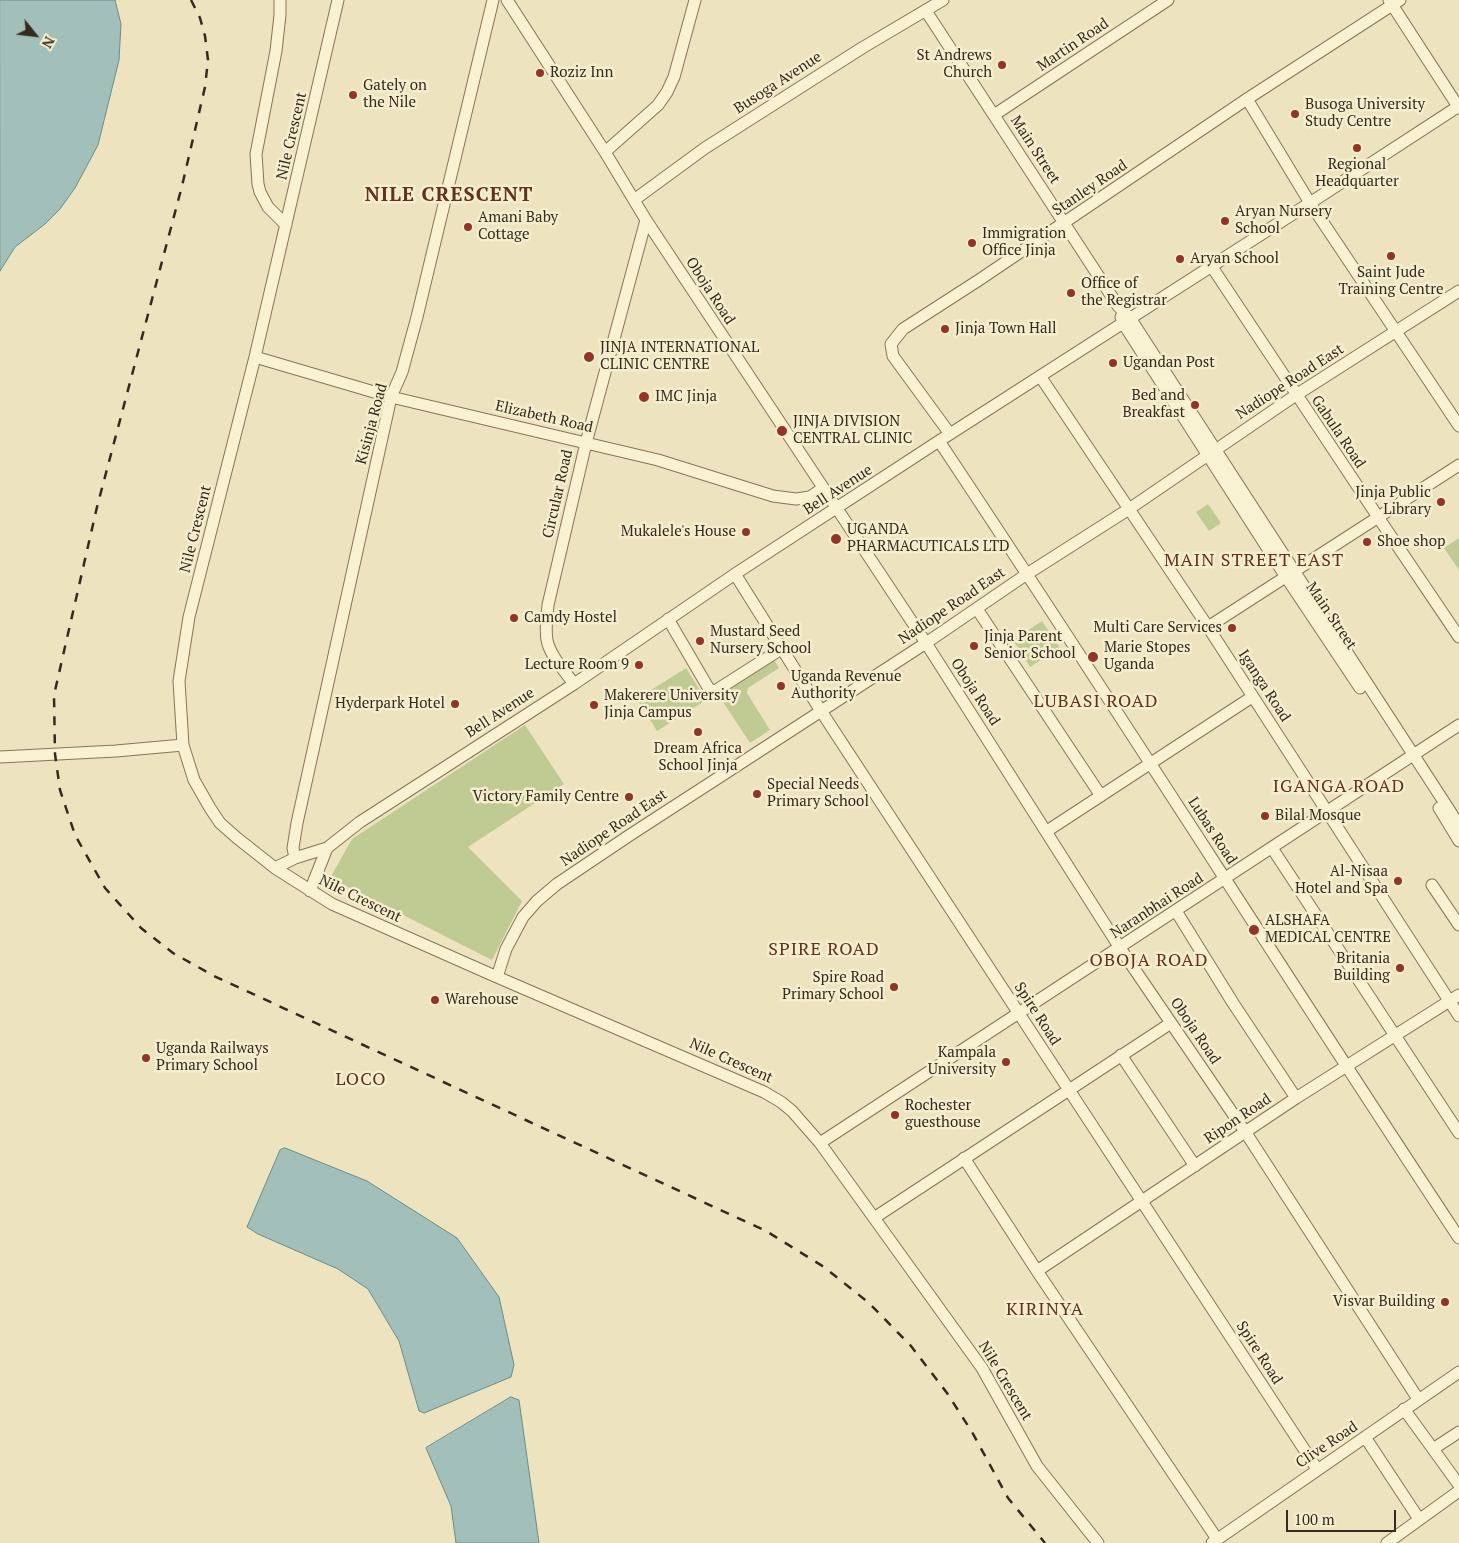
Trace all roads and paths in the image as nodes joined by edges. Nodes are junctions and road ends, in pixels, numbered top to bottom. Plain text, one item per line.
1 (280, 0) edge
2 (338, 0) edge
3 (493, 0) edge
4 (507, 0) edge
5 (695, 0) edge
6 (943, 0) edge
7 (1168, 0) edge
8 (1393, 2) edge
9 (926, 11) junction
10 (1247, 99) junction
11 (1459, 107) edge
12 (994, 115) junction
13 (604, 152) junction
14 (634, 200) junction
15 (1310, 203) junction
16 (646, 220) junction
17 (1064, 223) junction
18 (286, 225) junction
19 (1212, 267) junction
20 (1459, 291) edge
21 (1126, 320) junction
22 (1396, 331) junction
23 (255, 357) junction
24 (1040, 376) junction
25 (1296, 395) junction
26 (391, 397) junction
27 (1459, 426) edge
28 (950, 434) junction
29 (939, 441) junction
30 (586, 443) junction
31 (1211, 453) junction
32 (1459, 464) edge
33 (823, 488) junction
34 (837, 509) junction
35 (1129, 510) junction
36 (1378, 518) junction
37 (735, 574) junction
38 (1028, 574) junction
39 (1290, 574) junction
40 (977, 609) junction
41 (668, 619) junction
42 (1208, 628) junction
43 (1459, 637) edge
44 (926, 643) junction
45 (781, 649) junction
46 (574, 684) junction
47 (1252, 696) junction
48 (821, 711) junction
49 (1459, 725) edge
50 (183, 745) junction
51 (1410, 756) junction
52 (0, 757) edge
53 (1150, 764) junction
54 (1101, 796) junction
55 (1328, 812) junction
56 (1458, 822) edge
57 (1047, 832) junction
58 (1459, 840) edge
59 (327, 848) junction
60 (1272, 848) junction
61 (295, 858) junction
62 (275, 868) junction
63 (1225, 880) junction
64 (1432, 885) dead end
65 (310, 891) junction
66 (1176, 911) junction
67 (1459, 925) edge
68 (1120, 948) junction
69 (496, 977) junction
70 (1454, 998) edge
71 (1019, 1014) junction
72 (1459, 1016) edge
73 (1171, 1023) junction
74 (1396, 1035) junction
75 (1121, 1055) junction
76 (1346, 1066) junction
77 (1069, 1089) junction
78 (1296, 1098) junction
79 (1246, 1132) junction
80 (1459, 1133) edge
81 (820, 1143) junction
82 (964, 1158) junction
83 (1195, 1166) junction
84 (1141, 1202) junction
85 (874, 1218) junction
86 (1459, 1238) edge
87 (1037, 1271) junction
88 (1459, 1372) edge
89 (1418, 1399) junction
90 (1404, 1409) junction
91 (1459, 1432) edge
92 (1365, 1437) junction
93 (1433, 1449) junction
94 (1317, 1469) junction
95 (1459, 1485) edge
96 (1459, 1491) edge
97 (1419, 1519) junction
98 (1215, 1541) edge
99 (1098, 1543) edge
100 (1387, 1543) edge

1 - 18 street
2 - 18 street, Nile Crescent
3 - 26 street, Kisinja Road
4 - 13 street, Oboja Road
5 - 13 street
6 - 9 street, Busoga Avenue
7 - 12 street, Martin Road
8 - 10 street, Stanley Road
8 - 11 street
9 - 12 street, Main Street
9 - 14 street, Busoga Avenue
10 - 15 street
10 - 17 street, Stanley Road
11 - 15 street, Bell Avenue
12 - 17 street, Main Street
13 - 14 street, Oboja Road
14 - 16 street, Oboja Road
15 - 19 street, Bell Avenue
15 - 22 street
16 - 30 street, Circular Road
16 - 33 street, Oboja Road
17 - 21 street, Main Street
17 - 28 street, Stanley Road
18 - 23 street, Nile Crescent
19 - 21 street, Bell Avenue
19 - 25 street, Gabula Road
20 - 22 street, Nadiope Road East
21 - 24 street, Bell Avenue
21 - 31 street, Main Street
22 - 25 street, Nadiope Road East
22 - 27 street
23 - 26 street, Elizabeth Road
23 - 50 street, Nile Crescent
24 - 28 street, Bell Avenue
24 - 35 street, Iganga Road
25 - 31 street, Nadiope Road East
25 - 36 street, Gabula Road
26 - 30 street, Elizabeth Road
26 - 61 street, Kisinja Road
28 - 29 street, Bell Avenue
29 - 34 street, Bell Avenue
29 - 38 street, Lubas Road
30 - 33 street, Elizabeth Road
30 - 46 street, Circular Road
31 - 35 street, Nadiope Road East
31 - 39 street, Main Street
32 - 36 street
33 - 34 street, Oboja Road
34 - 37 street, Bell Avenue
34 - 44 street, Oboja Road
35 - 38 street, Nadiope Road East
35 - 42 street, Iganga Road
36 - 39 street
36 - 43 street, Gabula Road
37 - 41 street, Bell Avenue
37 - 45 street, Spire Road
38 - 40 street, Nadiope Road East
38 - 53 street, Lubas Road
39 - 42 street
39 - 51 street, Main Street
40 - 44 street, Nadiope Road East
40 - 54 street
41 - 45 street
41 - 46 street, Bell Avenue
42 - 47 street, Iganga Road
44 - 48 street, Nadiope Road East
44 - 57 street, Oboja Road
45 - 48 street, Spire Road
46 - 59 street, Bell Avenue
47 - 53 street
47 - 55 street, Iganga Road
48 - 69 street, Nadiope Road East
48 - 71 street, Spire Road
49 - 51 street, Naranbhai Road
50 - 52 street
50 - 62 street, Nile Crescent
51 - 55 street, Naranbhai Road
51 - 56 street, Main Street
51 - 58 street, Main Street
53 - 54 street
53 - 63 street, Lubas Road
54 - 57 street
55 - 60 street, Naranbhai Road
55 - 70 street, Iganga Road
57 - 68 street, Oboja Road
59 - 61 street
59 - 65 street
60 - 63 street, Naranbhai Road
60 - 74 street
61 - 62 street
62 - 65 street, Nile Crescent
63 - 66 street, Naranbhai Road
63 - 76 street, Lubas Road
64 - 67 street
65 - 69 street, Nile Crescent
66 - 68 street, Naranbhai Road
66 - 78 street
68 - 71 street, Naranbhai Road
68 - 73 street, Oboja Road
69 - 81 street, Nile Crescent
70 - 72 street, Iganga Road
70 - 74 street, Ripon Road
71 - 77 street, Spire Road
71 - 81 street, Naranbhai Road
73 - 75 street
73 - 79 street, Oboja Road
74 - 76 street, Ripon Road
74 - 80 street
75 - 77 street
75 - 83 street
76 - 78 street, Ripon Road
76 - 86 street, Lubas Road
77 - 82 street
77 - 84 street, Spire Road
78 - 79 street, Ripon Road
79 - 83 street, Ripon Road
79 - 89 street, Oboja Road
81 - 85 street, Nile Crescent
82 - 85 street
82 - 87 street
83 - 84 street, Ripon Road
84 - 87 street, Ripon Road
84 - 94 street, Spire Road
85 - 99 street, Nile Crescent
87 - 98 street
88 - 89 street, Clive Road
89 - 90 street, Clive Road
90 - 92 street, Clive Road
90 - 93 street
91 - 93 street
92 - 94 street, Clive Road
92 - 97 street
93 - 95 street
94 - 98 street, Clive Road
96 - 97 street
97 - 100 street

